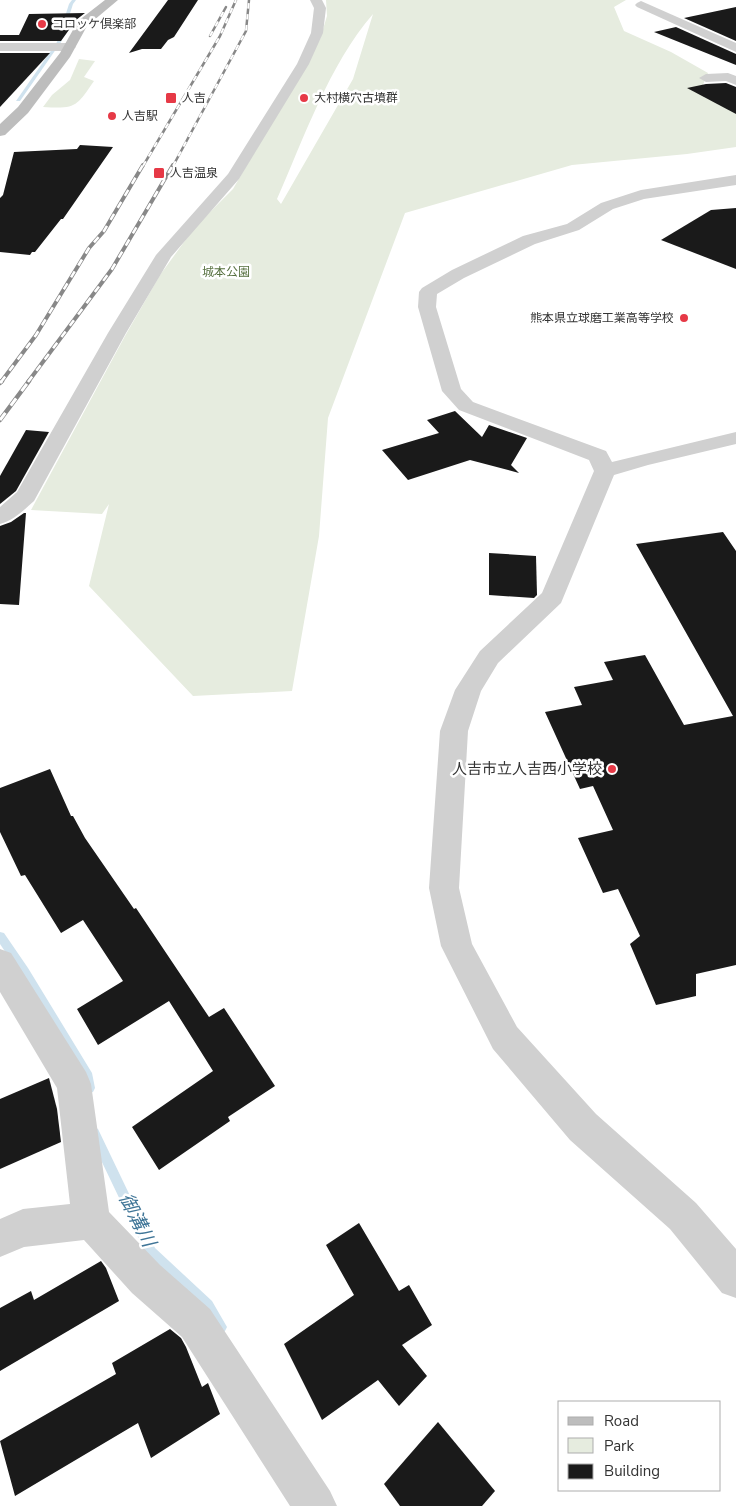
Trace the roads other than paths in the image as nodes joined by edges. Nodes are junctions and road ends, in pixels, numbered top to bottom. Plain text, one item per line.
1 (112, 0) edge
2 (316, 0) edge
3 (641, 5) dead end
4 (0, 47) edge
5 (70, 47) junction
6 (736, 48) edge
7 (715, 63) dead end
8 (706, 78) dead end
9 (732, 79) edge
10 (0, 109) edge
11 (23, 110) junction
12 (0, 132) edge
13 (736, 180) edge
14 (736, 191) edge
15 (641, 195) junction
16 (736, 438) edge
17 (605, 471) junction
18 (0, 516) edge
19 (1, 966) edge
20 (91, 1221) junction
21 (0, 1238) edge
22 (736, 1279) edge
23 (307, 1503) edge

1 - 5 street
2 - 18 street
3 - 6 street
4 - 5 street
5 - 11 street
7 - 9 street
8 - 9 street
10 - 11 street
11 - 12 street
13 - 15 street
14 - 15 street
15 - 17 street
16 - 17 street
17 - 22 street
19 - 20 street
20 - 21 street
20 - 23 street

